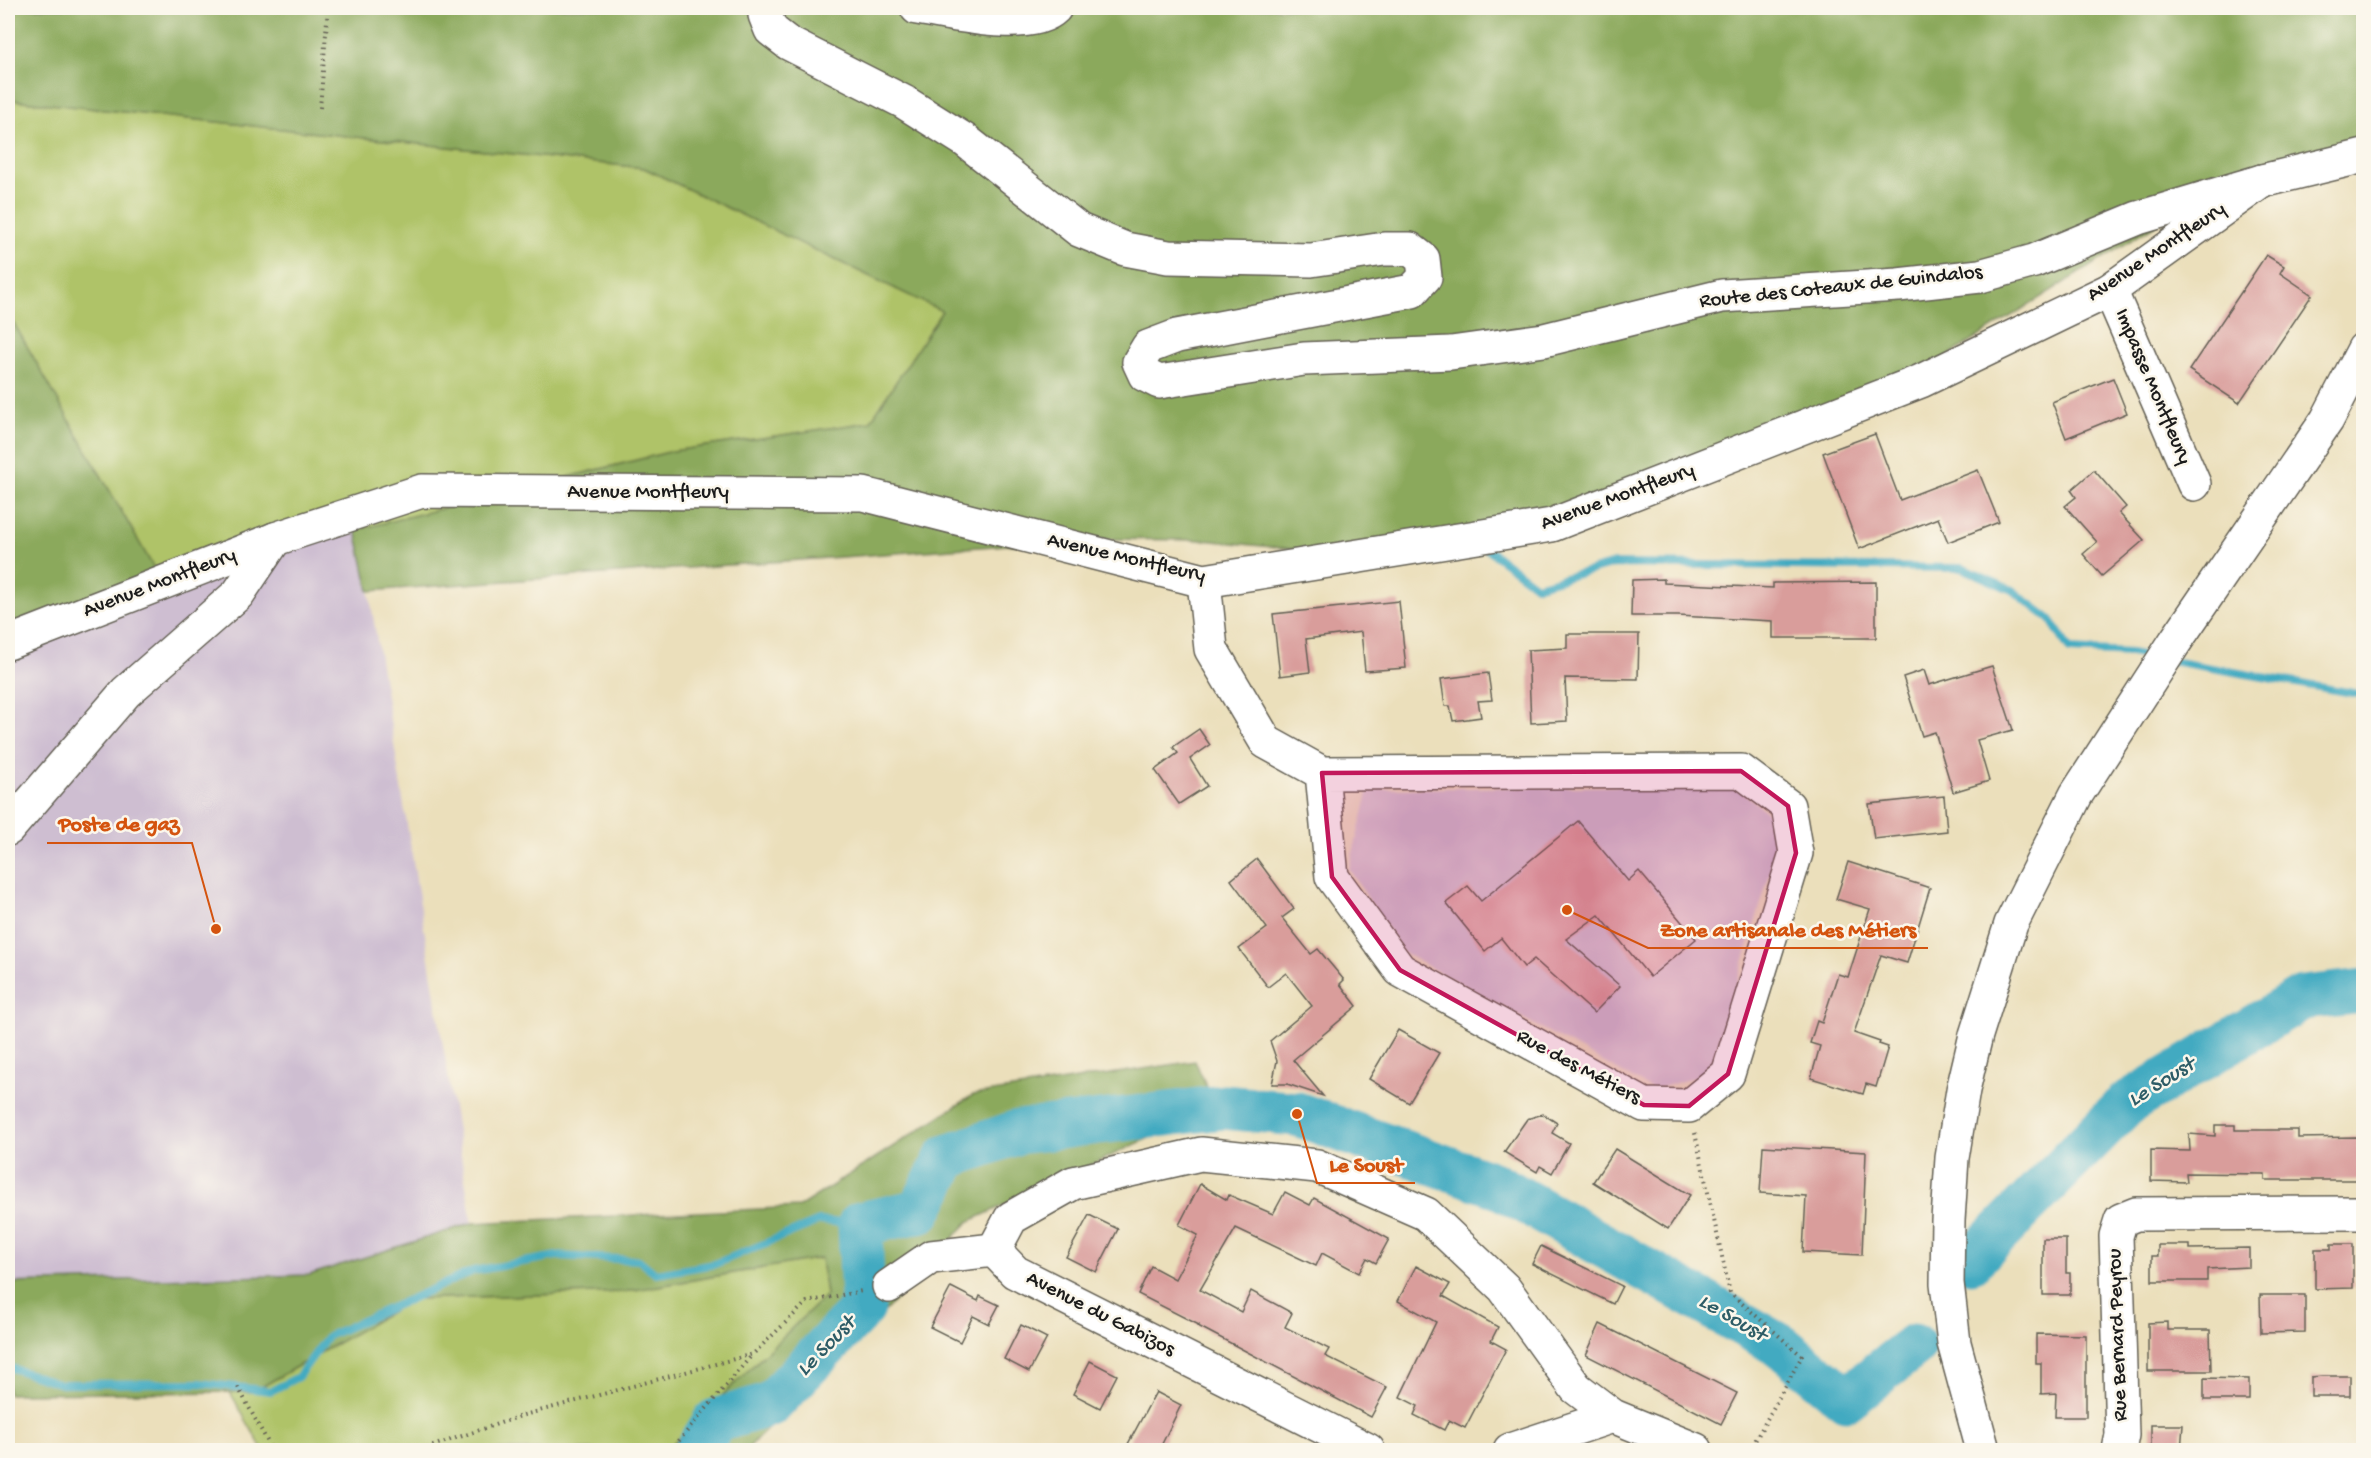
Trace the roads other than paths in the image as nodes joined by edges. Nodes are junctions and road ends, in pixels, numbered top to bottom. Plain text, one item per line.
1 (766, 8) edge
2 (917, 8) edge
3 (1055, 8) edge
4 (2360, 159) edge
5 (2262, 181) junction
6 (2110, 290) junction
7 (2364, 349) edge
8 (2364, 381) edge
9 (2327, 420) junction
10 (2194, 484) dead end
11 (274, 539) junction
12 (1204, 581) junction
13 (8, 643) edge
14 (1322, 773) junction
15 (8, 829) edge
16 (2364, 1213) edge
17 (994, 1250) junction
18 (889, 1286) dead end
19 (1966, 1393) junction
20 (1613, 1416) junction
21 (1368, 1450) edge
22 (1510, 1450) edge
23 (1696, 1450) edge
24 (1983, 1450) edge
25 (2005, 1450) edge
26 (2119, 1450) edge

1 - 5 street, Route des Coteaux de Guindalos
2 - 3 street
4 - 5 street, Route des Coteaux de Guindalos
5 - 6 street, Avenue Montfleury
6 - 10 street, Impasse Montfleury
6 - 12 street, Avenue Montfleury
7 - 9 street
8 - 9 street
9 - 19 street
11 - 12 street, Avenue Montfleury
11 - 13 street, Avenue Montfleury
11 - 15 street
12 - 14 street
14 - 14 street, Rue des Métiers
16 - 26 street, Rue Bernard Peyrou
17 - 18 street
17 - 20 street
17 - 21 street, Avenue du Gabizos
19 - 24 street
19 - 25 street
20 - 22 street
20 - 23 street

